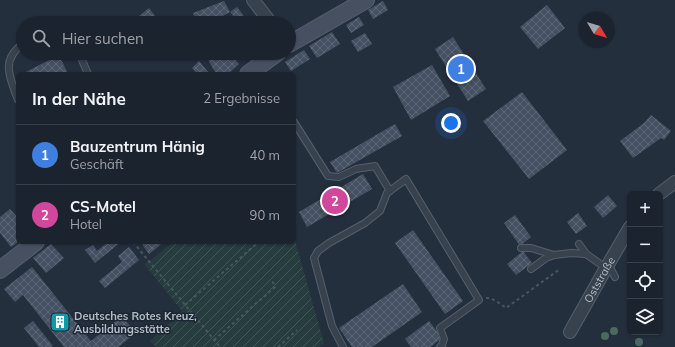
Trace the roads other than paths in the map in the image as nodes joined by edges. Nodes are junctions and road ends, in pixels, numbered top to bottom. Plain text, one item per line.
1 (252, 0) edge
2 (366, 0) edge
3 (265, 16) edge
4 (296, 40) edge
5 (16, 49) edge
6 (81, 60) edge
7 (268, 60) edge
8 (256, 70) edge
9 (87, 72) edge
10 (16, 95) edge
11 (296, 125) edge
12 (675, 182) edge
13 (390, 191) junction
14 (663, 191) edge
15 (627, 233) edge
16 (33, 244) edge
17 (578, 244) dead end
18 (522, 248) dead end
19 (586, 254) junction
20 (554, 255) junction
21 (611, 264) junction
22 (531, 269) dead end
23 (0, 270) edge
24 (615, 277) dead end
25 (570, 332) dead end
26 (343, 347) edge
27 (440, 347) edge

1 - 3 street
2 - 4 street
5 - 10 lane
6 - 9 lane
7 - 8 street
11 - 13 lane
12 - 14 street
13 - 26 lane
13 - 27 lane
15 - 21 street, Oststraße
16 - 23 street
17 - 19 lane
18 - 20 lane
19 - 20 lane
19 - 21 lane
20 - 22 lane
21 - 24 lane
21 - 25 street, Oststraße

